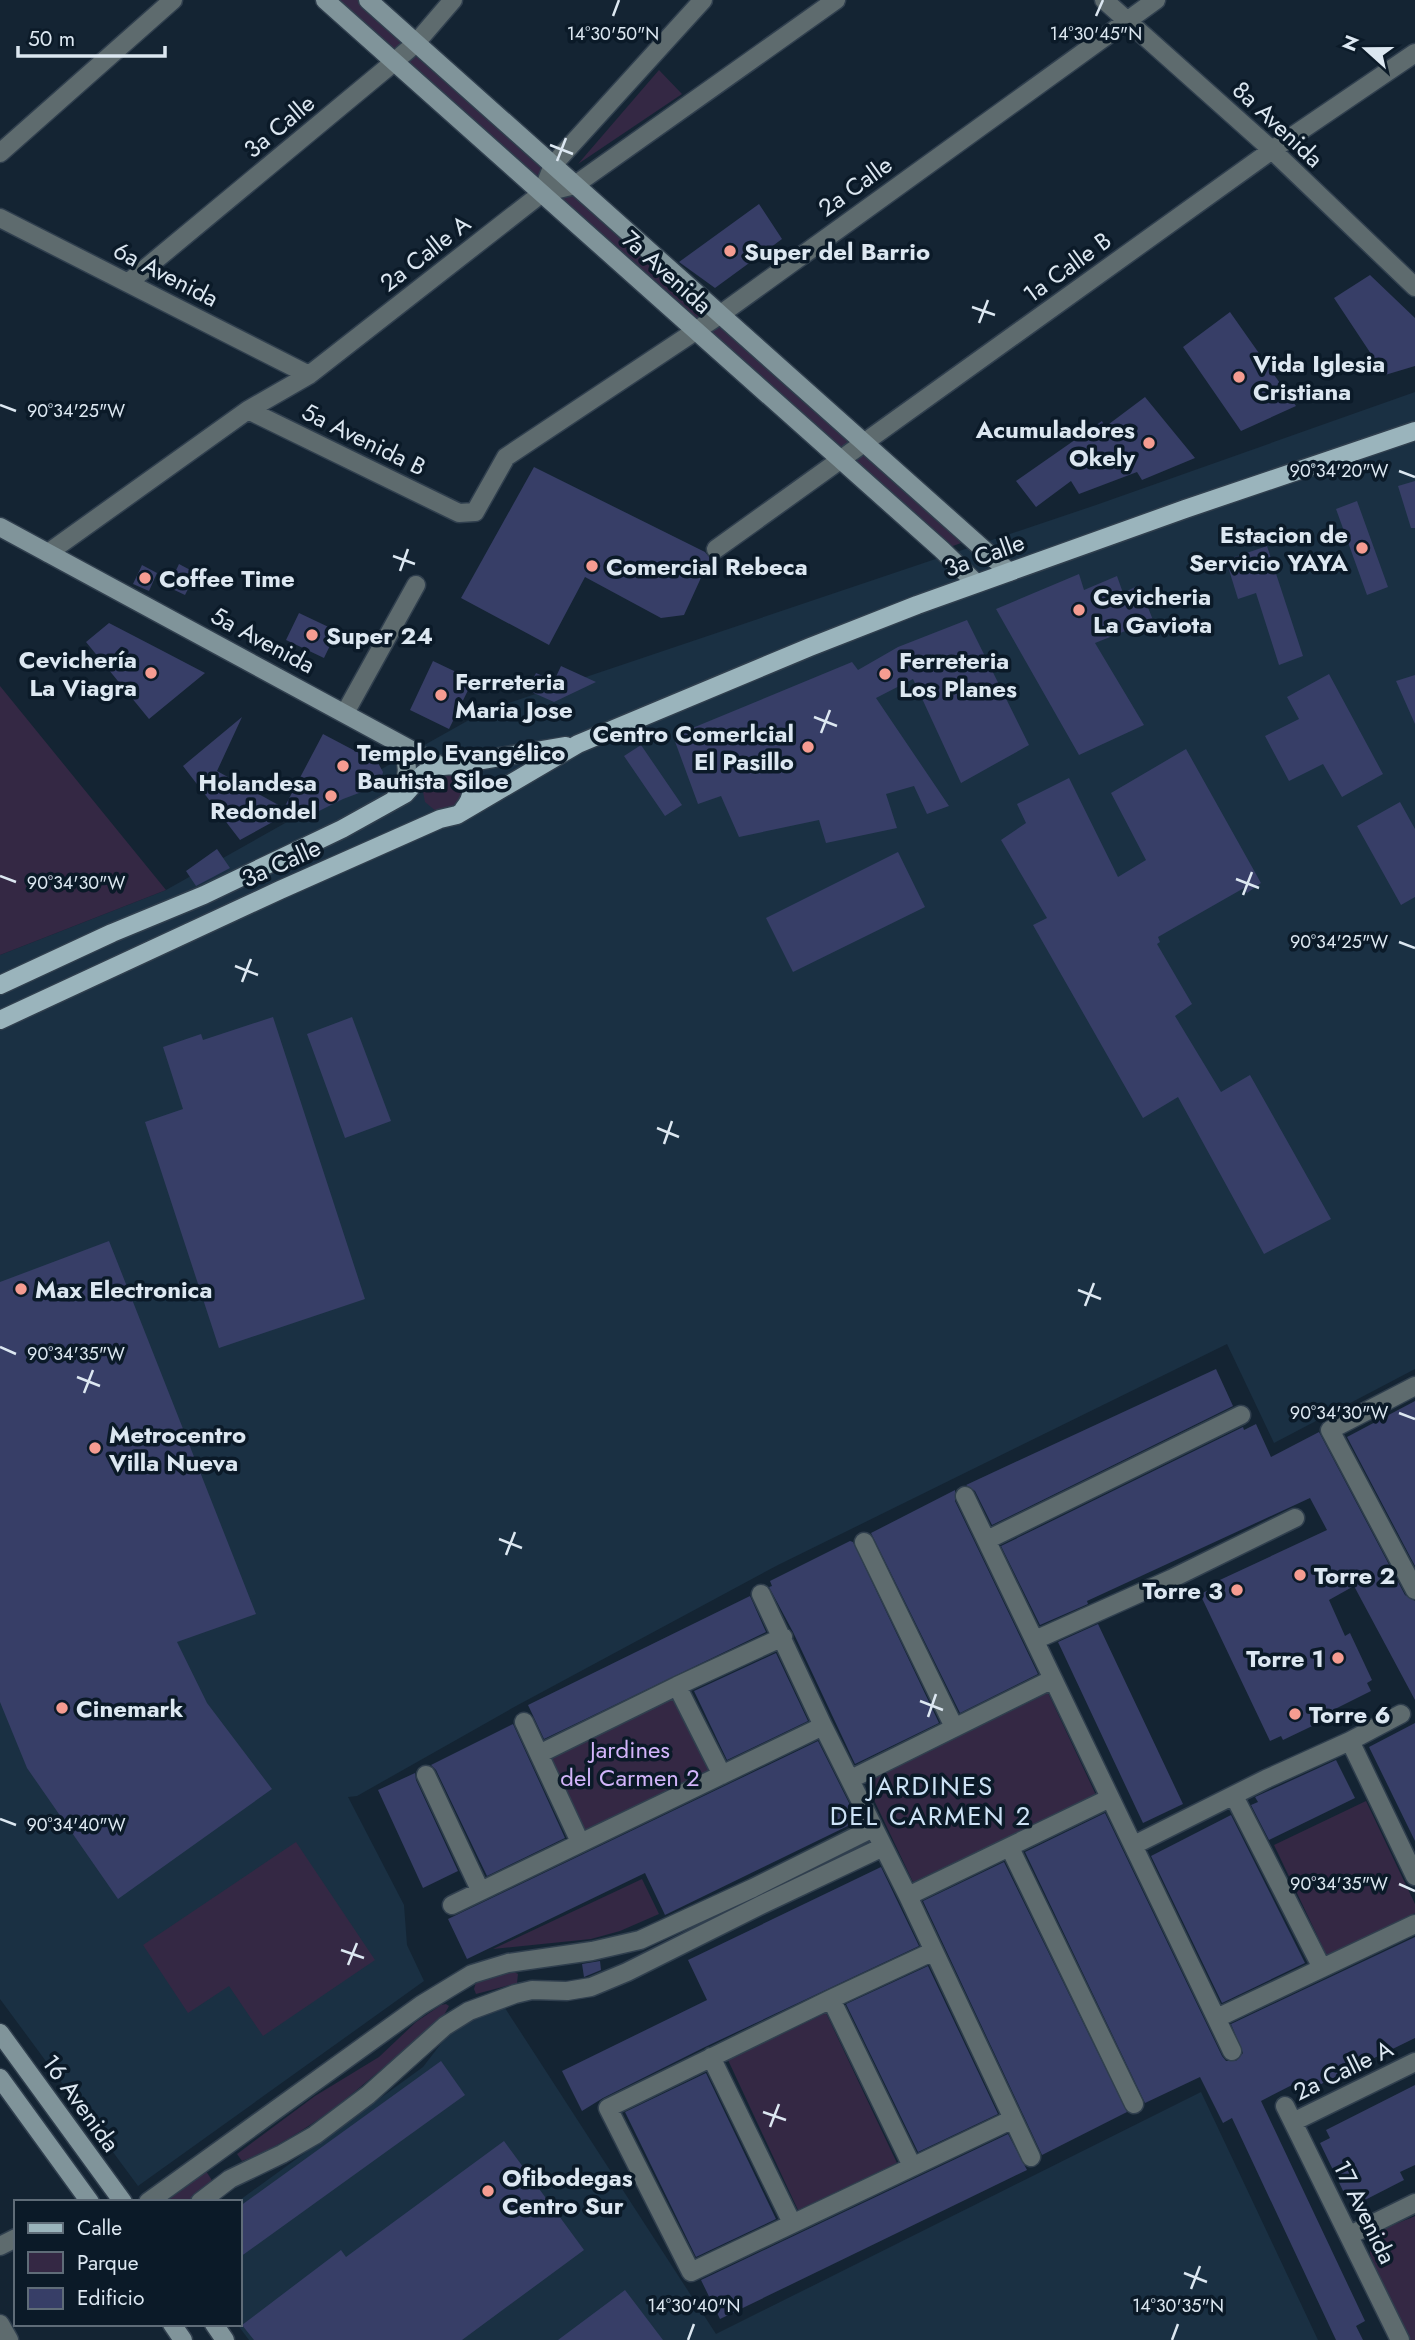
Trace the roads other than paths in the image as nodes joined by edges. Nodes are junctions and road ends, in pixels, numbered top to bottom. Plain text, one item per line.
1 (173, 0) edge
2 (324, 0) edge
3 (368, 0) edge
4 (453, 0) edge
5 (704, 0) edge
6 (836, 0) edge
7 (1104, 0) edge
8 (1156, 0) edge
9 (1126, 20) junction
10 (416, 43) junction
11 (1415, 53) edge
12 (394, 62) junction
13 (1272, 150) junction
14 (0, 153) edge
15 (553, 165) junction
16 (575, 185) junction
17 (542, 194) junction
18 (0, 218) edge
19 (129, 282) junction
20 (1415, 288) edge
21 (721, 314) junction
22 (696, 330) junction
23 (309, 375) junction
24 (248, 410) junction
25 (1415, 431) edge
26 (866, 443) junction
27 (841, 460) junction
28 (459, 513) joint
29 (0, 527) edge
30 (716, 549) dead end
31 (48, 553) junction
32 (1009, 572) junction
33 (976, 583) junction
34 (416, 585) dead end
35 (345, 713) junction
36 (391, 737) junction
37 (578, 744) junction
38 (446, 765) junction
39 (391, 803) junction
40 (463, 810) junction
41 (0, 985) edge
42 (0, 1020) edge
43 (1415, 1385) edge
44 (1241, 1415) dead end
45 (965, 1496) dead end
46 (1295, 1518) dead end
47 (988, 1540) junction
48 (864, 1542) dead end
49 (1415, 1590) edge
50 (761, 1594) dead end
51 (783, 1637) junction
52 (1035, 1640) junction
53 (1053, 1679) junction
54 (677, 1686) junction
55 (1402, 1714) dead end
56 (524, 1722) dead end
57 (822, 1726) junction
58 (954, 1727) junction
59 (1350, 1741) junction
60 (540, 1754) junction
61 (426, 1775) dead end
62 (722, 1775) junction
63 (851, 1779) junction
64 (1234, 1796) junction
65 (1110, 1798) junction
66 (873, 1828) junction
67 (580, 1842) junction
68 (1135, 1845) junction
69 (883, 1847) junction
70 (1010, 1848) junction
71 (1415, 1876) edge
72 (481, 1889) junction
73 (757, 1896) junction
74 (908, 1896) junction
75 (452, 1905) dead end
76 (1415, 1924) edge
77 (640, 1940) junction
78 (933, 1951) junction
79 (526, 1960) junction
80 (648, 1961) junction
81 (1322, 1968) junction
82 (448, 1988) junction
83 (530, 1990) junction
84 (831, 1999) junction
85 (464, 2014) junction
86 (1217, 2018) junction
87 (0, 2033) edge
88 (1232, 2051) dead end
89 (711, 2057) junction
90 (1415, 2062) edge
91 (3, 2089) edge
92 (1133, 2104) dead end
93 (1289, 2114) joint
94 (1013, 2119) junction
95 (215, 2154) junction
96 (1031, 2157) dead end
97 (912, 2166) junction
98 (230, 2179) junction
99 (88, 2200) edge
100 (122, 2200) edge
101 (151, 2200) edge
102 (203, 2200) edge
103 (1415, 2203) edge
104 (792, 2223) junction
105 (1350, 2235) junction
106 (0, 2324) edge
107 (9, 2340) edge
108 (1400, 2340) edge

1 - 14 street
2 - 12 street, 7a Avenida
3 - 10 street, 7a Avenida
4 - 10 street, 3a Calle
5 - 15 street
6 - 16 street, 2a Calle A
7 - 9 street, 8a Avenida
8 - 9 street, 2a Calle
9 - 13 street, 8a Avenida
9 - 21 street, 2a Calle
10 - 12 street, 3a Calle
10 - 15 street, 7a Avenida
11 - 13 street, 1a Calle B
12 - 17 street, 7a Avenida
12 - 19 street, 3a Calle
13 - 20 street, 8a Avenida
13 - 26 street, 1a Calle B
15 - 16 street, 7a Avenida
15 - 17 street
16 - 17 street, 2a Calle A
16 - 21 street, 7a Avenida
17 - 22 street, 7a Avenida
17 - 23 street, 2a Calle A
18 - 19 street, 6a Avenida
19 - 23 street, 6a Avenida
21 - 22 street, 2a Calle
21 - 26 street, 7a Avenida
22 - 27 street, 7a Avenida
22 - 28 street, 2a Calle
23 - 24 street, 2a Calle A
24 - 28 street, 5a Avenida B
24 - 31 street, 2a Calle A
25 - 32 main road, 3a Calle
26 - 27 street, 1a Calle B
26 - 32 street, 7a Avenida
27 - 30 street, 1a Calle B
27 - 33 street, 7a Avenida
29 - 31 street, 5a Avenida
31 - 35 street, 5a Avenida
32 - 33 main road, 3a Calle
33 - 37 main road, 3a Calle
34 - 35 street
35 - 36 street, 5a Avenida
36 - 38 street, 5a Avenida
36 - 39 street
37 - 38 main road, 3a Calle
37 - 40 main road, 3a Calle
38 - 39 main road, 3a Calle
38 - 40 main road
39 - 41 main road, 3a Calle
40 - 42 main road, 3a Calle
43 - 49 street
44 - 47 street
45 - 47 street
46 - 52 street
47 - 52 street
48 - 58 street
50 - 51 street
51 - 54 street
51 - 57 street
52 - 53 street
53 - 58 street
53 - 65 street
54 - 60 street
54 - 62 street
55 - 59 street
56 - 60 street
57 - 62 street
57 - 63 street
58 - 63 street
59 - 64 street
59 - 71 street
60 - 67 street
61 - 72 street
62 - 67 street
63 - 66 street
64 - 68 street
64 - 81 street
65 - 68 street
65 - 70 street
66 - 69 street
66 - 73 street
67 - 72 street
68 - 86 street
69 - 73 street
69 - 74 street
70 - 74 street
70 - 92 street
72 - 75 street
73 - 77 street
73 - 80 street
74 - 78 street
76 - 81 street
77 - 79 street
77 - 80 street
78 - 84 street
78 - 94 street
79 - 82 street
79 - 83 street
80 - 83 street
81 - 86 street
82 - 85 street
82 - 95 street
83 - 85 street
84 - 89 street
84 - 97 street
85 - 98 street
86 - 88 street
87 - 100 street, 16 Avenida
89 - 104 street
89 - 104 street
90 - 93 street, 2a Calle A
91 - 99 street, 16 Avenida
93 - 105 street, 17 Avenida
94 - 96 street
94 - 97 street
95 - 98 street
95 - 101 street
97 - 104 street
98 - 102 street
103 - 105 street
105 - 108 street, 17 Avenida
106 - 107 street

